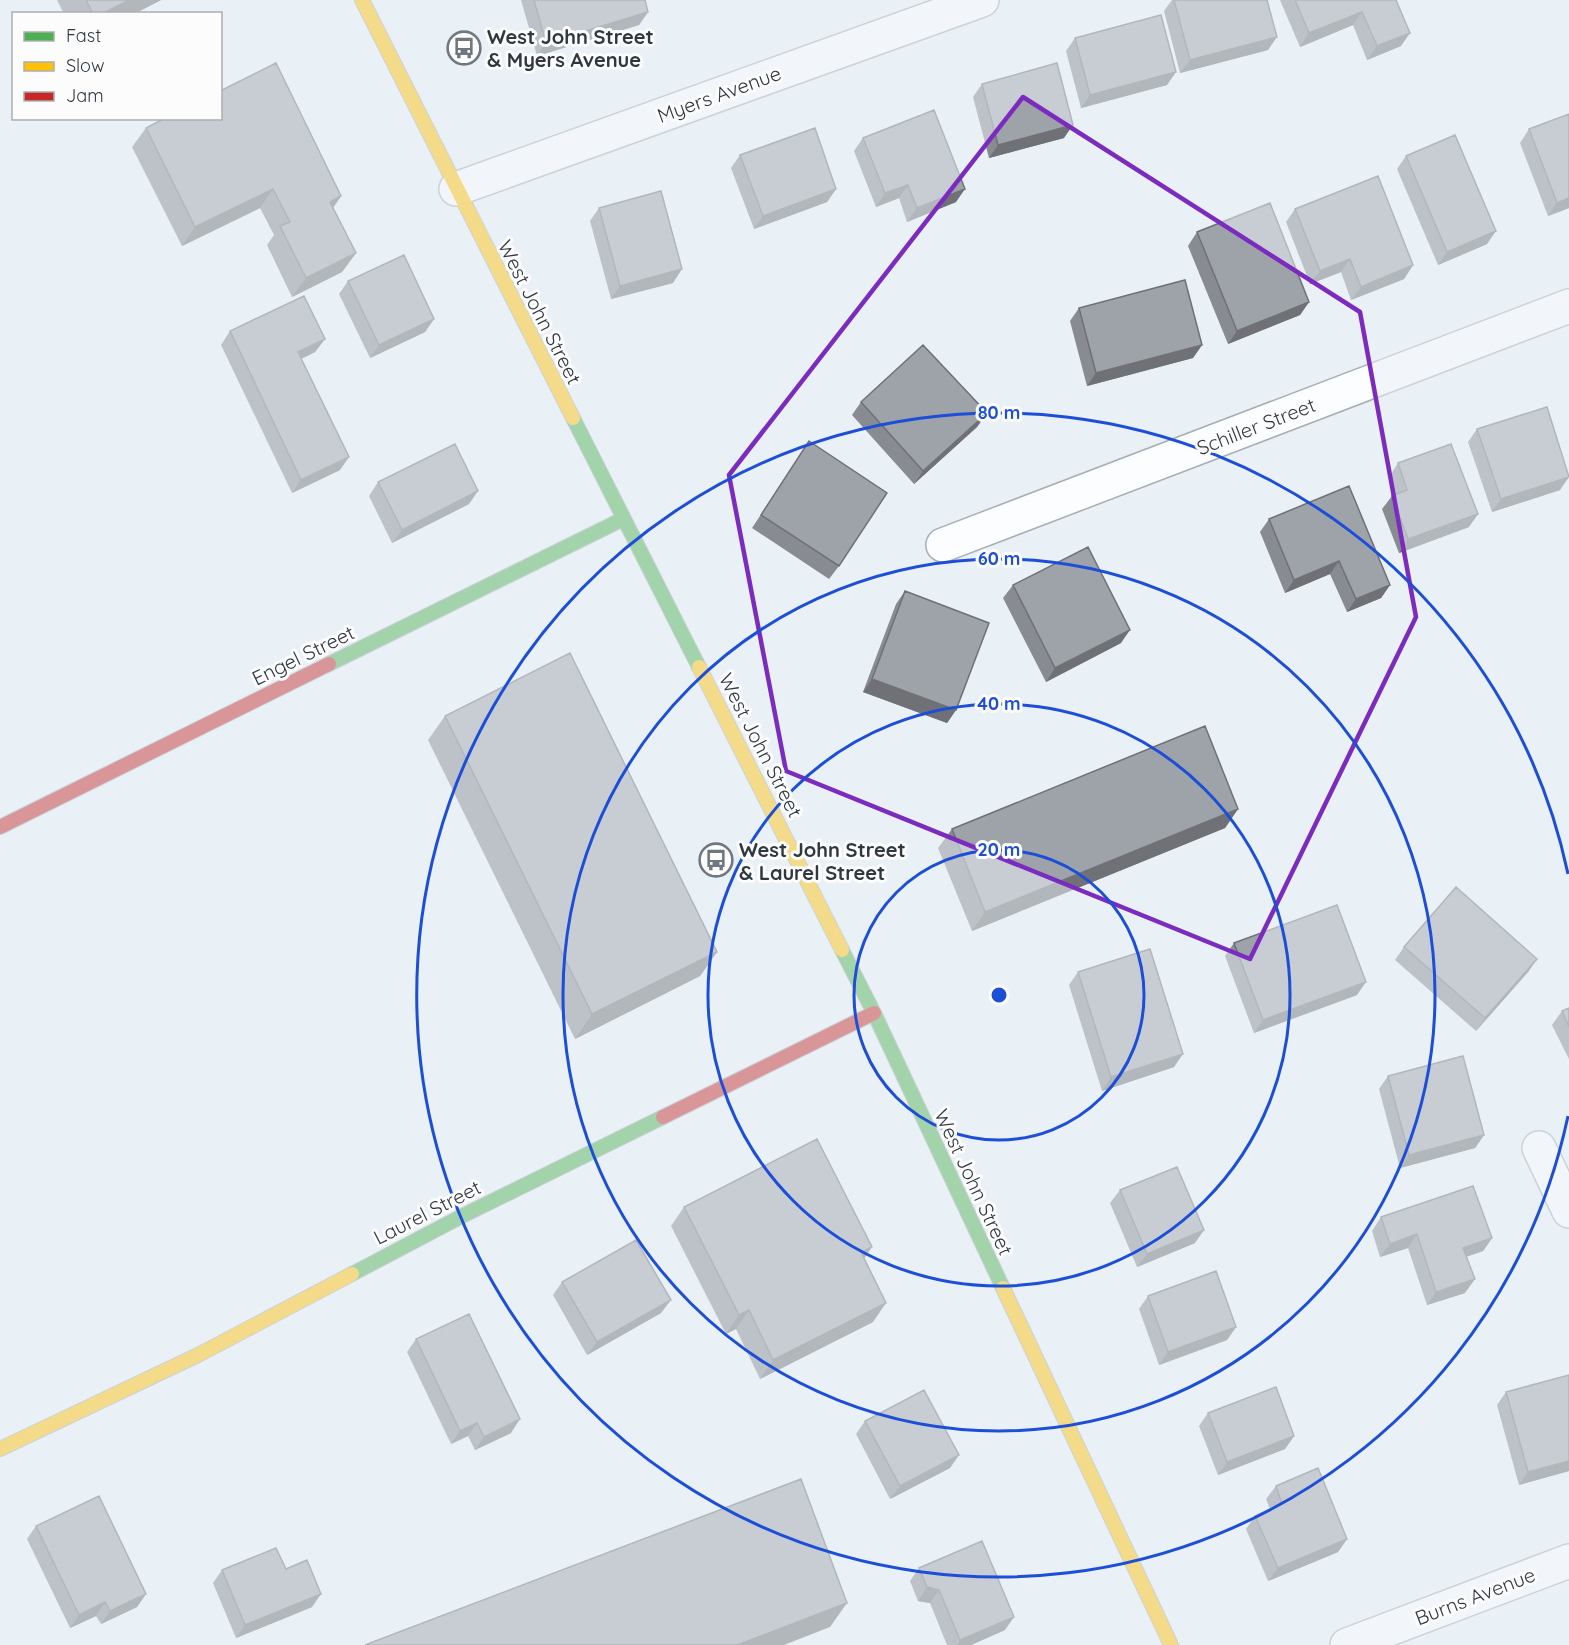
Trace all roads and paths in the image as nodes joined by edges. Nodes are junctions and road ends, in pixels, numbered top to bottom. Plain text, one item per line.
1 (362, 0) edge
2 (976, 1) edge
3 (456, 189) junction
4 (1569, 306) edge
5 (623, 519) junction
6 (943, 545) dead end
7 (0, 827) edge
8 (874, 1013) junction
9 (1539, 1148) dead end
10 (1569, 1211) edge
11 (0, 1449) edge
12 (1569, 1561) edge
13 (1171, 1645) edge
14 (1347, 1645) edge

1 - 3 main road, West John Street
2 - 3 street, Myers Avenue
3 - 5 main road, West John Street
4 - 6 street, Schiller Street
5 - 7 main road, Engel Street
5 - 8 main road, West John Street
8 - 11 main road, Laurel Street
8 - 13 main road, West John Street
9 - 10 street
12 - 14 street, Burns Avenue

